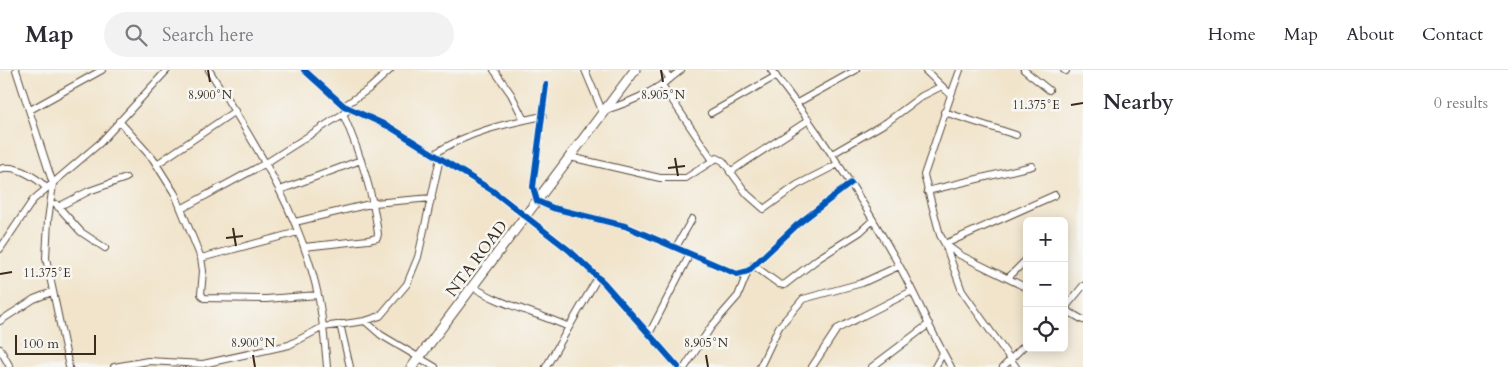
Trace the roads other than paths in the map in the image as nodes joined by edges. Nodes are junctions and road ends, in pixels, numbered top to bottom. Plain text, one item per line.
1 (16, 70) edge
2 (102, 70) edge
3 (167, 70) edge
4 (209, 70) edge
5 (304, 70) edge
6 (390, 70) edge
7 (494, 70) edge
8 (586, 70) edge
9 (636, 70) edge
10 (664, 70) edge
11 (680, 70) edge
12 (771, 70) edge
13 (856, 70) edge
14 (925, 70) edge
15 (960, 70) edge
16 (1024, 70) edge
17 (776, 76) junction
18 (670, 79) junction
19 (546, 85) dead end
20 (662, 85) junction
21 (940, 87) junction
22 (1049, 90) dead end
23 (951, 95) junction
24 (797, 103) junction
25 (347, 107) junction
26 (30, 110) junction
27 (235, 111) junction
28 (604, 112) junction
29 (944, 112) junction
30 (711, 113) dead end
31 (343, 114) junction
32 (543, 116) junction
33 (524, 120) junction
34 (809, 120) junction
35 (119, 122) junction
36 (1016, 135) dead end
37 (832, 154) junction
38 (437, 156) junction
39 (570, 157) junction
40 (712, 159) junction
41 (361, 160) junction
42 (266, 163) junction
43 (157, 164) junction
44 (838, 164) junction
45 (1032, 166) dead end
46 (0, 169) edge
47 (730, 172) junction
48 (126, 178) dead end
49 (851, 183) junction
50 (53, 184) junction
51 (46, 188) junction
52 (280, 190) junction
53 (927, 191) junction
54 (1055, 195) dead end
55 (432, 198) junction
56 (52, 200) junction
57 (537, 201) junction
58 (374, 203) junction
59 (58, 207) junction
60 (181, 209) junction
61 (526, 216) junction
62 (692, 219) dead end
63 (873, 220) junction
64 (295, 222) junction
65 (298, 232) junction
66 (945, 244) junction
67 (304, 247) junction
68 (676, 247) junction
69 (105, 248) dead end
70 (0, 249) edge
71 (690, 254) junction
72 (201, 258) junction
73 (1024, 262) edge
74 (753, 265) junction
75 (899, 266) junction
76 (748, 271) junction
77 (598, 277) junction
78 (1008, 278) junction
79 (472, 286) junction
80 (1023, 286) edge
81 (1083, 286) edge
82 (912, 291) junction
83 (52, 292) junction
84 (318, 295) junction
85 (1066, 307) edge
86 (1068, 311) edge
87 (1083, 320) edge
88 (0, 321) edge
89 (365, 321) junction
90 (340, 324) junction
91 (929, 324) junction
92 (569, 327) junction
93 (323, 328) junction
94 (649, 334) junction
95 (1023, 347) edge
96 (0, 350) edge
97 (943, 353) junction
98 (418, 358) junction
99 (1011, 360) junction
100 (159, 364) edge
101 (10, 367) edge
102 (69, 367) edge
103 (114, 367) edge
104 (327, 367) edge
105 (350, 367) edge
106 (412, 367) edge
107 (435, 367) edge
108 (546, 367) edge
109 (678, 367) edge
110 (685, 367) edge
111 (760, 367) edge
112 (812, 367) edge
113 (872, 367) edge
114 (935, 367) edge
115 (951, 367) edge
116 (1003, 367) edge
117 (1016, 367) edge

1 - 26 street
2 - 26 street
3 - 35 street
4 - 27 street
5 - 25 street
6 - 25 street
7 - 33 street
8 - 28 street
9 - 28 street, NTA ROAD
10 - 18 street
11 - 18 street
12 - 17 street
13 - 24 street
14 - 21 street
15 - 23 street
16 - 22 street
17 - 24 street
17 - 30 street
18 - 20 street
19 - 32 street
20 - 28 street
20 - 40 street
21 - 23 street
21 - 37 street
23 - 29 street
24 - 34 street
25 - 31 street
25 - 38 street
26 - 50 street
27 - 42 street
27 - 43 street
28 - 39 street, NTA ROAD
29 - 36 street
29 - 53 street
31 - 41 street
31 - 42 street
32 - 33 street
32 - 57 street
33 - 38 street
34 - 37 street
34 - 47 street
35 - 43 street
35 - 50 street
37 - 44 street
38 - 55 street
38 - 61 street
39 - 40 street
39 - 57 street, NTA ROAD
40 - 47 street
41 - 52 street
41 - 58 street
42 - 52 street
42 - 60 street
43 - 60 street
44 - 47 street
44 - 49 street
45 - 53 street
46 - 51 street
48 - 59 street
49 - 63 street
49 - 74 street
50 - 51 street
50 - 56 street
51 - 70 street
52 - 64 street
53 - 66 street
54 - 66 street
55 - 58 street
55 - 89 street
56 - 59 street
56 - 83 street
57 - 61 street, NTA ROAD
57 - 68 street
58 - 64 street
58 - 67 street
59 - 69 street
60 - 72 street
61 - 77 street
61 - 79 street, NTA ROAD
62 - 68 street
63 - 74 street
63 - 75 street
64 - 65 street
65 - 67 street
65 - 72 street
66 - 78 street
66 - 99 street
67 - 84 street
68 - 71 street
71 - 76 street
71 - 94 street
72 - 84 street
73 - 78 street
74 - 76 street
75 - 82 street
75 - 111 street
76 - 110 street
77 - 92 street
77 - 94 street
78 - 80 street
79 - 92 street
79 - 98 street, NTA ROAD
81 - 85 street
82 - 91 street
82 - 112 street
83 - 88 street
83 - 102 street
84 - 93 street
86 - 87 street
89 - 90 street
89 - 98 street
90 - 93 street
90 - 105 street
91 - 97 street
91 - 113 street
92 - 108 street
93 - 100 street
93 - 104 street
94 - 109 street
95 - 99 street
96 - 101 street
97 - 114 street
97 - 115 street
98 - 106 street, NTA ROAD
98 - 107 street
99 - 116 street
99 - 117 street
100 - 103 street

